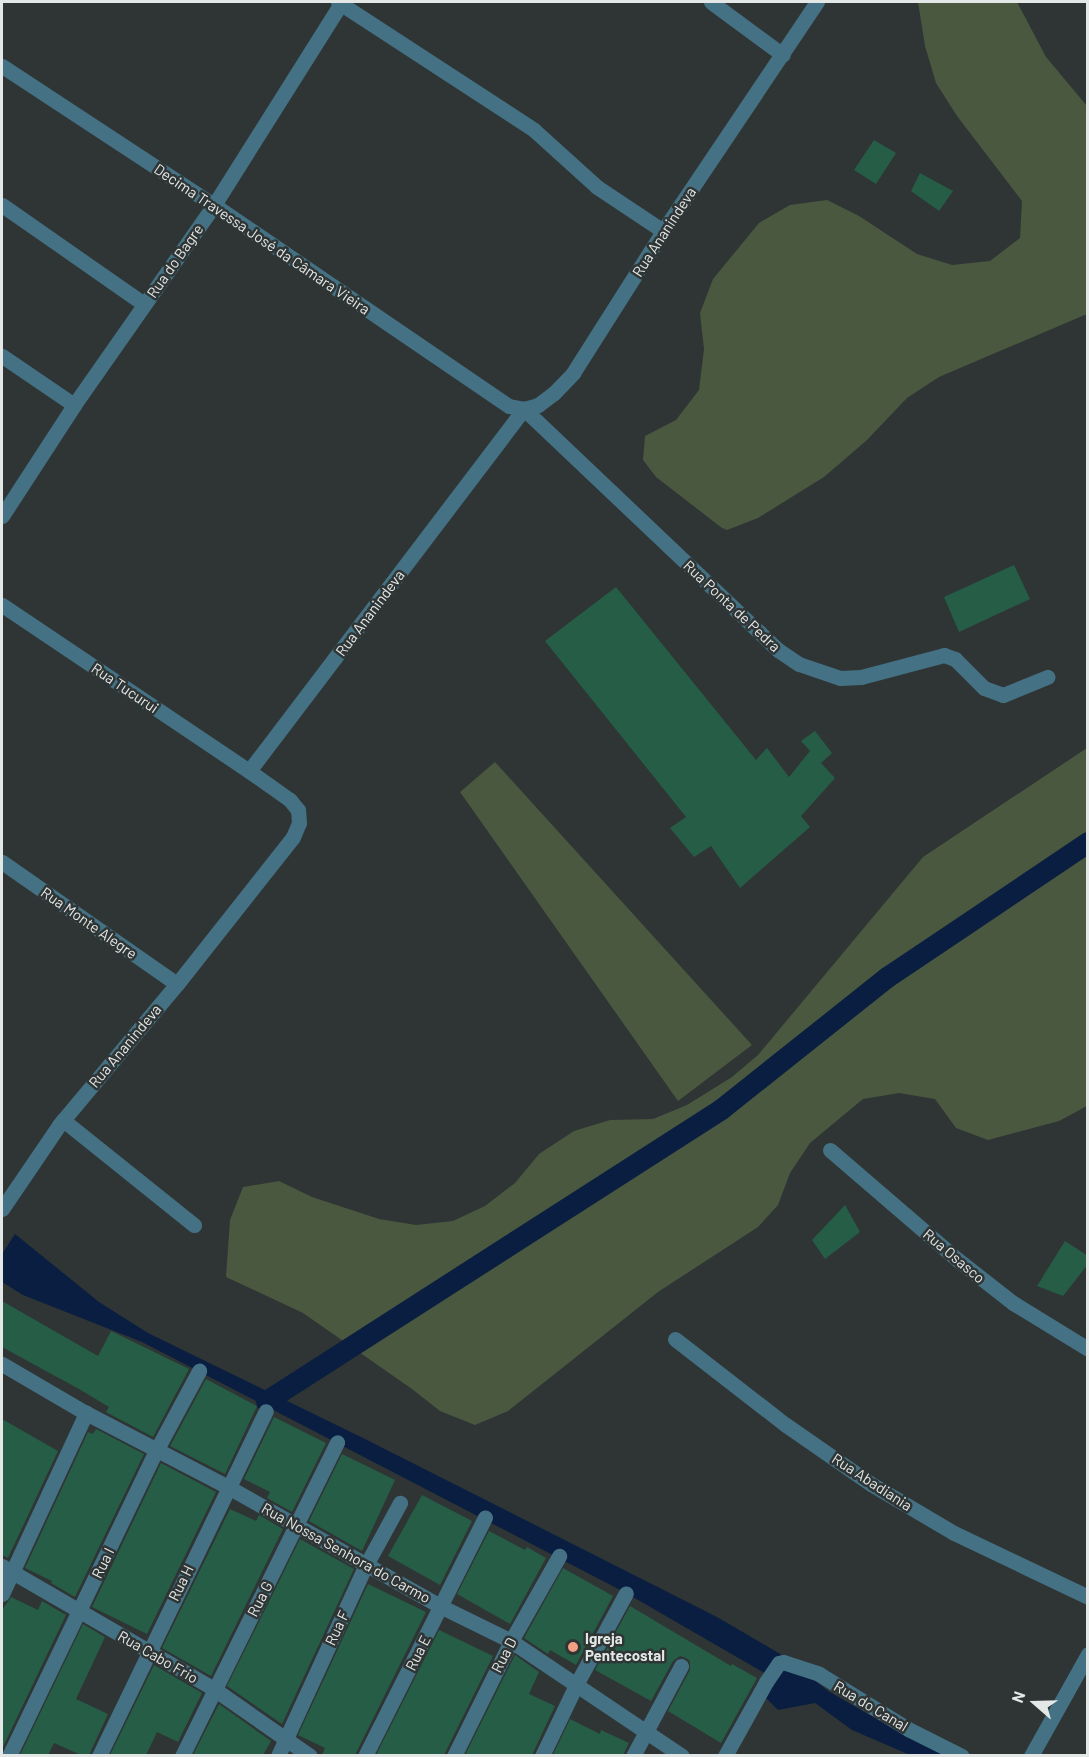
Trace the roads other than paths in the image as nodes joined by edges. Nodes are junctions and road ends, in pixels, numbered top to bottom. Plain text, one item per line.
1 (340, 2) edge
2 (711, 2) edge
3 (817, 2) edge
4 (783, 54) junction
5 (2, 66) edge
6 (2, 205) edge
7 (214, 205) junction
8 (663, 231) junction
9 (144, 304) junction
10 (2, 356) edge
11 (74, 405) junction
12 (524, 409) junction
13 (2, 516) edge
14 (2, 605) edge
15 (1047, 677) dead end
16 (249, 771) junction
17 (2, 862) edge
18 (177, 984) junction
19 (63, 1120) junction
20 (830, 1150) dead end
21 (2, 1209) edge
22 (194, 1225) dead end
23 (675, 1339) dead end
24 (1088, 1349) edge
25 (2, 1364) edge
26 (199, 1371) dead end
27 (266, 1411) dead end
28 (86, 1413) junction
29 (337, 1442) dead end
30 (157, 1449) junction
31 (228, 1487) junction
32 (400, 1503) dead end
33 (485, 1517) dead end
34 (296, 1527) junction
35 (559, 1556) dead end
36 (366, 1565) junction
37 (7, 1569) edge
38 (626, 1593) dead end
39 (2, 1594) edge
40 (1088, 1597) edge
41 (442, 1606) junction
42 (79, 1611) junction
43 (511, 1641) junction
44 (148, 1651) junction
45 (1088, 1654) edge
46 (681, 1666) dead end
47 (577, 1683) junction
48 (214, 1689) junction
49 (646, 1729) junction
50 (286, 1737) junction
51 (9, 1755) edge
52 (99, 1755) edge
53 (182, 1755) edge
54 (278, 1755) edge
55 (310, 1755) edge
56 (365, 1755) edge
57 (453, 1755) edge
58 (542, 1755) edge
59 (633, 1755) edge
60 (682, 1755) edge
61 (725, 1755) edge
62 (962, 1755) edge
63 (1031, 1755) edge

1 - 7 street, Rua do Bagre
1 - 8 street
2 - 4 street
3 - 4 street, Rua Ananindeva
4 - 8 street, Rua Ananindeva
5 - 7 street, Decima Travessa José da Câmara Vieira
6 - 9 street
7 - 9 street, Rua do Bagre
7 - 12 street, Decima Travessa José da Câmara Vieira
8 - 12 street, Rua Ananindeva
9 - 11 street, Rua do Bagre
10 - 11 street
11 - 13 street, Rua do Bagre
12 - 15 street, Rua Ponta de Pedra
12 - 16 street, Rua Ananindeva
14 - 16 street, Rua Tucurui
16 - 18 street, Rua Ananindeva
17 - 18 street, Rua Monte Alegre
18 - 19 street, Rua Ananindeva
19 - 21 street, Rua Ananindeva
19 - 22 street
20 - 24 street, Rua Osasco
23 - 40 street, Rua Abadiania
25 - 28 street, Rua Nossa Senhora do Carmo
26 - 30 street, Rua I
27 - 31 street, Rua H
28 - 30 street, Rua Nossa Senhora do Carmo
28 - 37 street
29 - 34 street, Rua G
30 - 31 street, Rua Nossa Senhora do Carmo
30 - 42 street, Rua I
31 - 34 street, Rua Nossa Senhora do Carmo
31 - 44 street, Rua H
32 - 36 street, Rua F
33 - 41 street, Rua E
34 - 36 street, Rua Nossa Senhora do Carmo
34 - 48 street, Rua G
35 - 43 street, Rua D
36 - 41 street, Rua Nossa Senhora do Carmo
36 - 50 street, Rua F
37 - 39 street
37 - 42 street, Rua Cabo Frio
38 - 47 street
41 - 43 street, Rua Nossa Senhora do Carmo
41 - 56 street, Rua E
42 - 44 street, Rua Cabo Frio
42 - 51 street, Rua I
43 - 47 street, Rua Nossa Senhora do Carmo
43 - 57 street, Rua D
44 - 48 street, Rua Cabo Frio
44 - 52 street, Rua H
45 - 63 street
46 - 49 street
47 - 49 street, Rua Nossa Senhora do Carmo
47 - 58 street
48 - 50 street, Rua Cabo Frio
48 - 53 street, Rua G
49 - 59 street
49 - 60 street, Rua Nossa Senhora do Carmo
50 - 54 street, Rua F
50 - 55 street, Rua Cabo Frio
61 - 62 street, Rua do Canal

